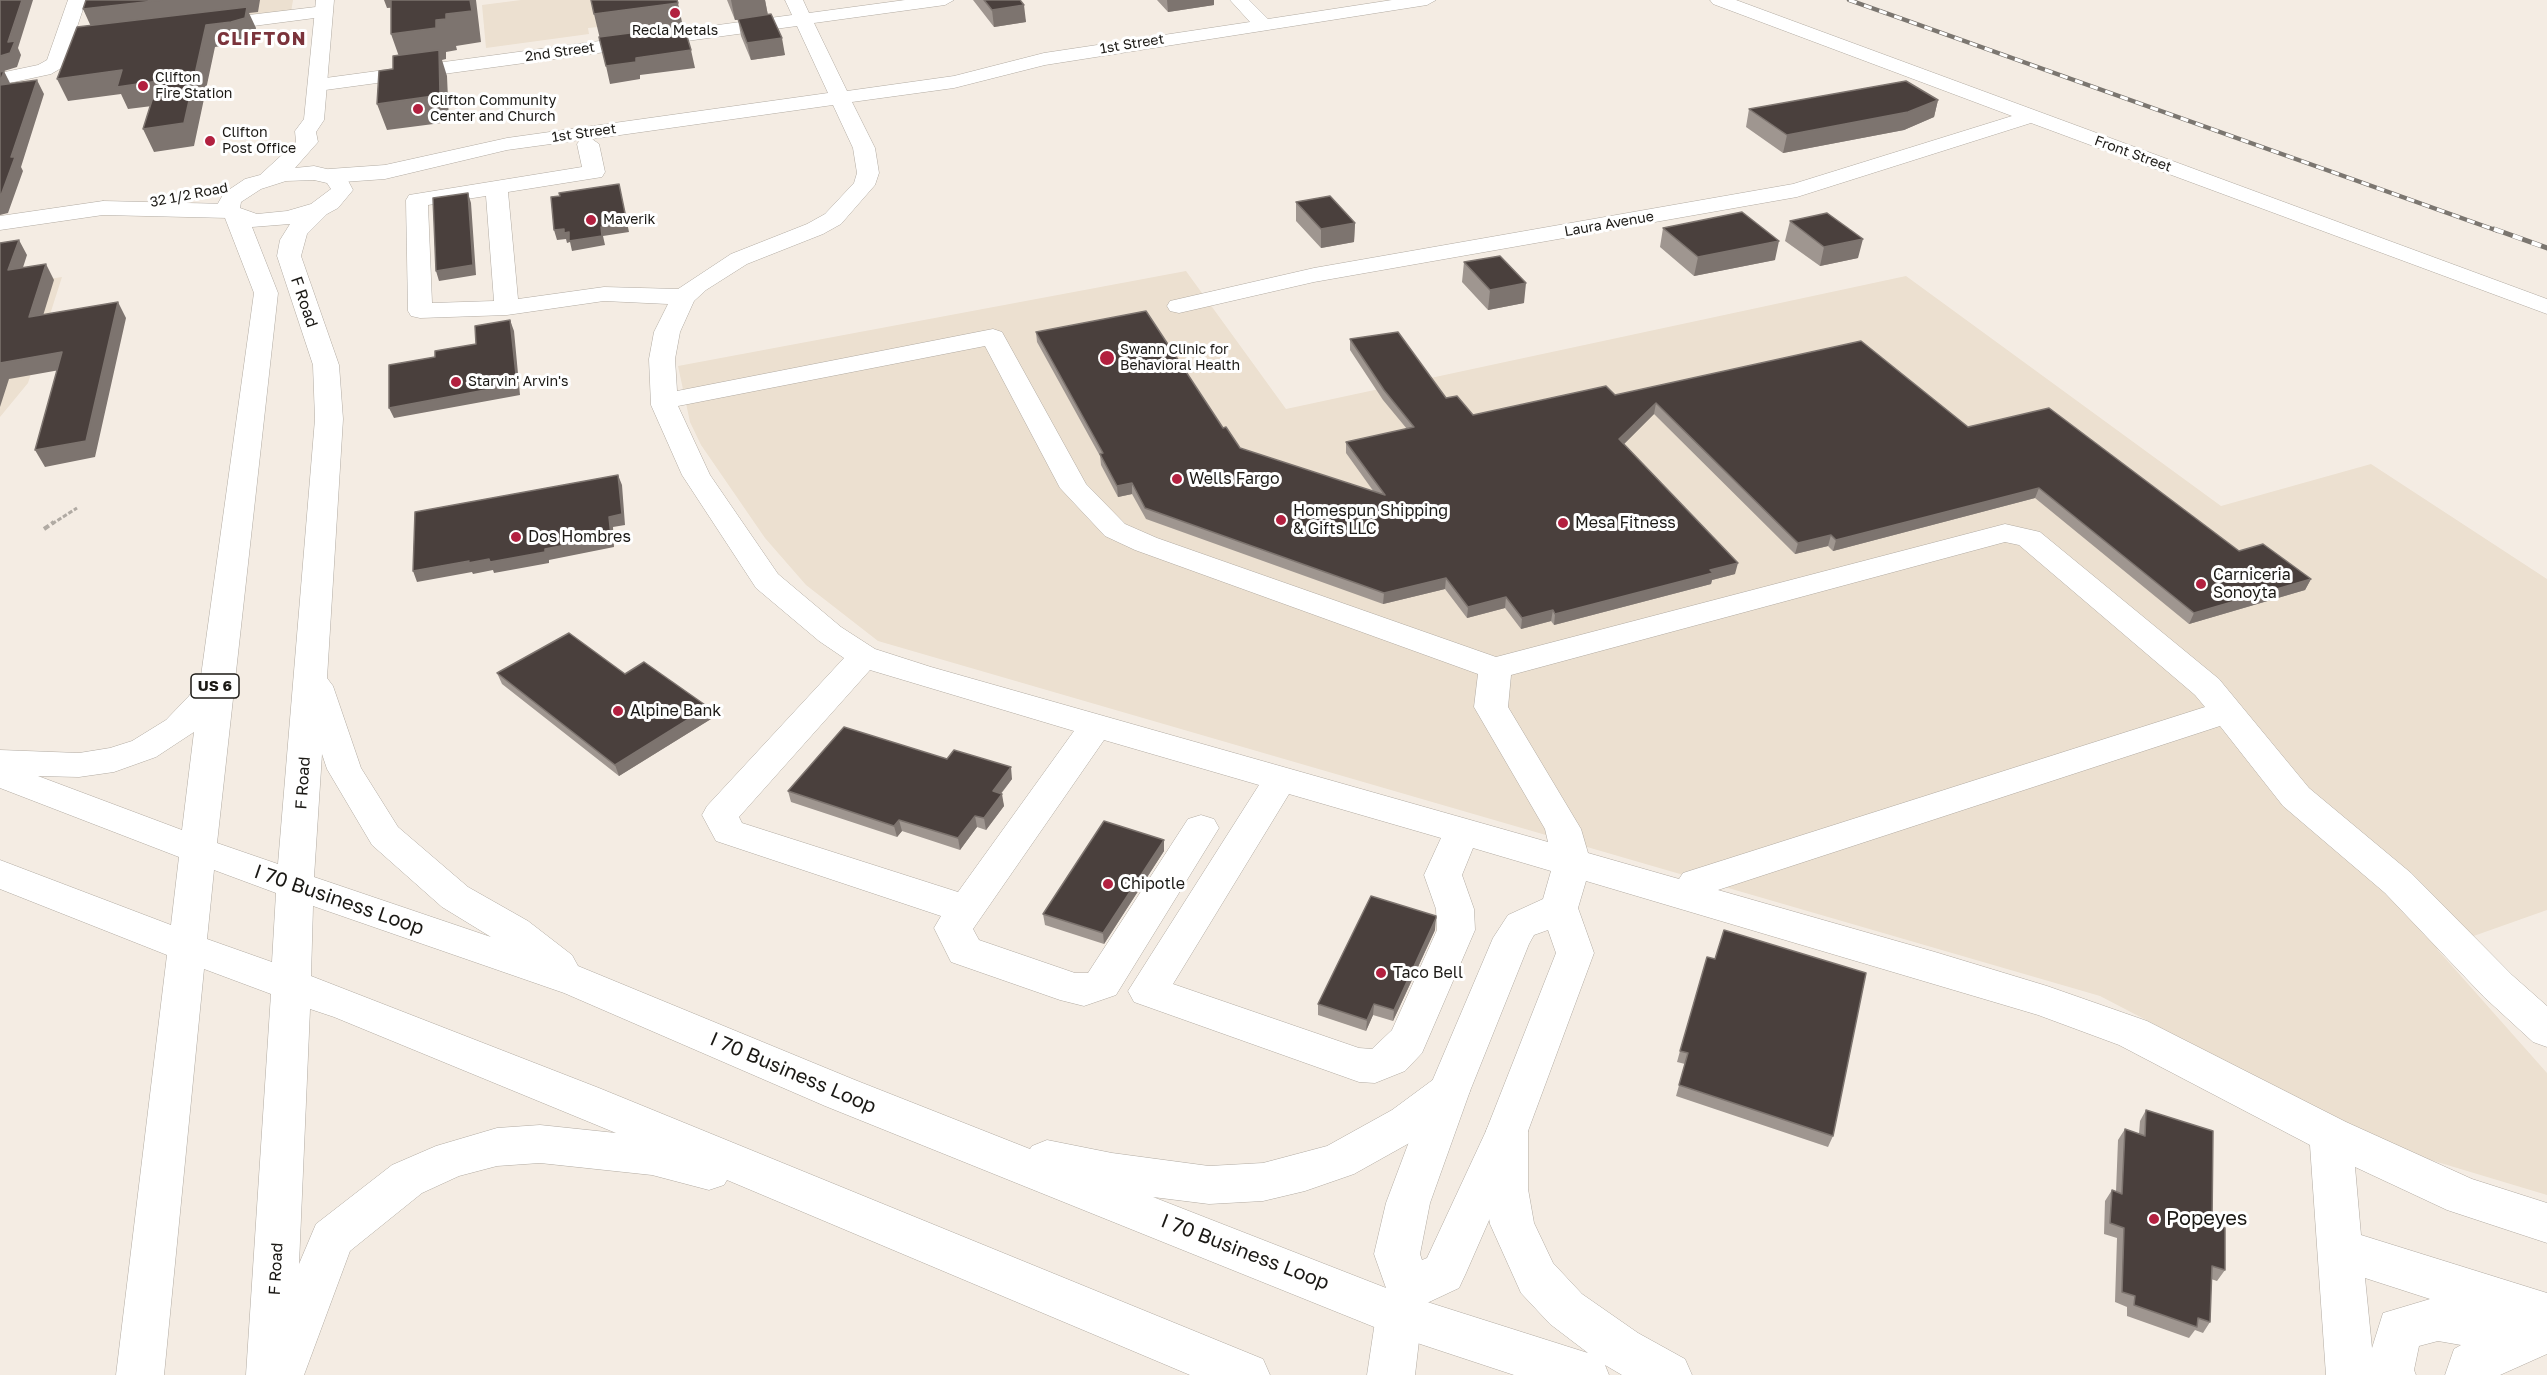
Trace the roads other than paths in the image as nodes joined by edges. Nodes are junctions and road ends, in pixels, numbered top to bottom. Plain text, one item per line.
1 (77, 0) edge
2 (794, 0) edge
3 (945, 0) edge
4 (1239, 0) edge
5 (1427, 0) edge
6 (1719, 0) edge
7 (325, 6) edge
8 (804, 19) junction
9 (1263, 24) junction
10 (192, 27) edge
11 (135, 34) edge
12 (62, 44) junction
13 (0, 79) edge
14 (318, 85) junction
15 (840, 100) junction
16 (2032, 116) junction
17 (314, 120) junction
18 (588, 144) junction
19 (260, 182) junction
20 (496, 187) junction
21 (328, 189) junction
22 (126, 207) junction
23 (232, 213) junction
24 (0, 223) edge
25 (684, 297) junction
26 (1179, 306) dead end
27 (2547, 307) edge
28 (507, 308) junction
29 (664, 401) junction
30 (864, 656) junction
31 (312, 663) junction
32 (1495, 668) junction
33 (216, 677) junction
34 (2227, 712) junction
35 (1096, 726) junction
36 (0, 762) edge
37 (0, 774) edge
38 (1281, 779) junction
39 (1201, 828) dead end
40 (1462, 832) junction
41 (198, 850) junction
42 (1572, 863) junction
43 (0, 874) edge
44 (295, 885) junction
45 (1692, 897) junction
46 (1559, 908) junction
47 (964, 909) junction
48 (187, 946) junction
49 (578, 982) junction
50 (291, 985) junction
51 (2547, 1030) edge
52 (1449, 1091) junction
53 (1507, 1131) junction
54 (2331, 1135) junction
55 (964, 1143) junction
56 (824, 1200) junction
57 (2547, 1223) edge
58 (2342, 1250) junction
59 (1404, 1301) junction
60 (2541, 1330) edge
61 (140, 1375) edge
62 (270, 1375) edge
63 (280, 1375) edge
64 (1246, 1375) edge
65 (1391, 1375) edge
66 (1585, 1375) edge
67 (1668, 1375) edge
68 (2350, 1375) edge
69 (2392, 1375) edge
70 (2469, 1375) edge

1 - 12 main road
2 - 8 main road
3 - 8 main road, 2nd Street
4 - 9 main road
5 - 9 main road, 1st Street
6 - 16 main road, Front Street
7 - 10 main road
7 - 14 main road
8 - 14 main road, 2nd Street
8 - 15 main road
9 - 15 main road, 1st Street
11 - 12 main road
12 - 13 main road
14 - 17 main road
15 - 18 main road, 1st Street
15 - 21 main road, 1st Street
15 - 25 main road
16 - 26 main road, Laura Avenue
16 - 27 main road, Front Street
17 - 19 main road
17 - 21 main road
18 - 20 main road
18 - 21 main road, 1st Street
19 - 21 main road, 32 1/2 Road
19 - 22 main road, 32 1/2 Road
19 - 23 main road
20 - 28 main road
20 - 28 main road
21 - 23 main road, 32 1/2 Road
21 - 31 main road, F Road
22 - 23 main road, 32 1/2 Road
22 - 24 main road, 32 1/2 Road
23 - 33 main road, F Road / US 6
25 - 28 main road
25 - 29 main road
29 - 30 main road
29 - 32 main road
30 - 35 main road
30 - 47 main road
31 - 44 main road, F Road
31 - 49 main road
32 - 34 main road
32 - 42 main road
33 - 36 main road
33 - 41 main road, F Road / US 6
34 - 45 main road
34 - 51 main road
35 - 38 main road
35 - 47 main road
37 - 41 main road, I 70 Business Loop
38 - 40 main road
38 - 40 main road
39 - 47 main road
40 - 42 main road
41 - 44 main road, I 70 Business Loop
41 - 48 main road, F Road / US 6
42 - 45 main road
42 - 46 main road
43 - 48 main road
44 - 49 main road, I 70 Business Loop
44 - 50 main road, F Road
45 - 54 main road
46 - 52 main road
46 - 53 main road
48 - 50 main road
48 - 61 main road, F Road / US 6
49 - 55 main road, I 70 Business Loop
50 - 56 main road
50 - 62 main road, F Road
52 - 55 main road
52 - 59 main road
53 - 59 main road
53 - 67 main road
54 - 57 main road
54 - 58 main road
55 - 59 main road, I 70 Business Loop
56 - 63 main road
56 - 64 main road
58 - 60 main road
58 - 68 main road
59 - 65 main road
59 - 66 main road, I 70 Business Loop
60 - 69 main road
60 - 70 main road

